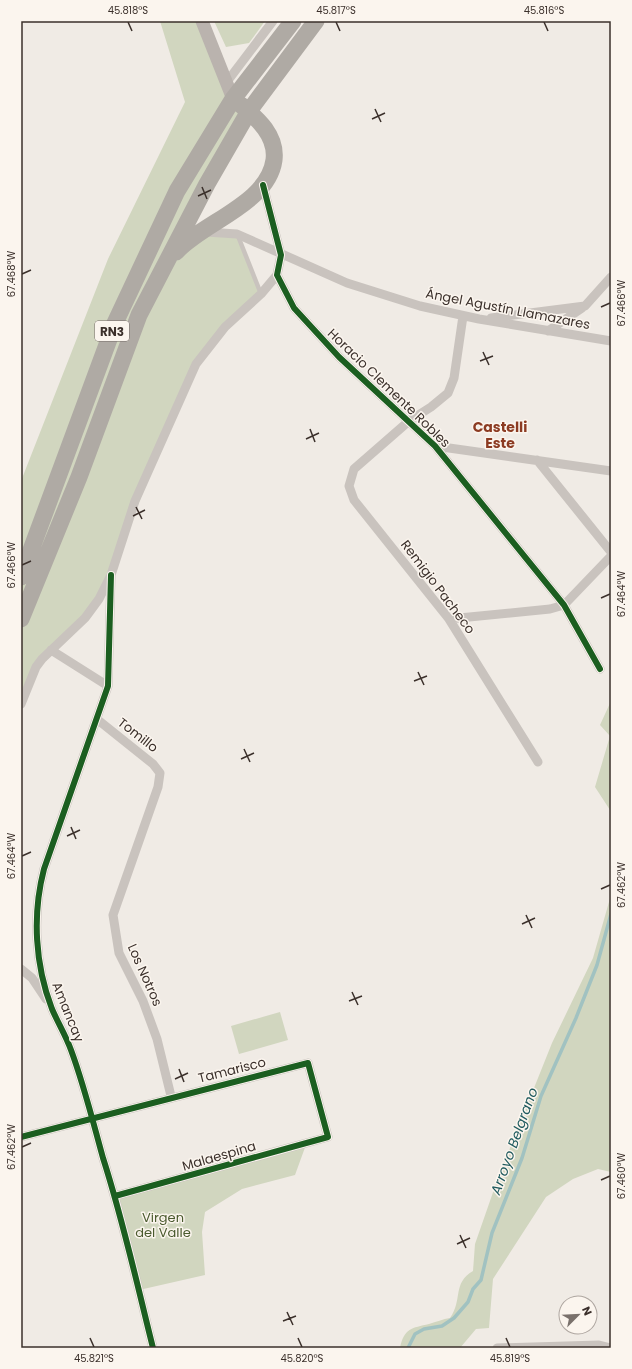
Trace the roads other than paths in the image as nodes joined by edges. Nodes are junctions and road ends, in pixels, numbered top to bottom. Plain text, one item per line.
1 (273, 21) edge
2 (293, 21) edge
3 (316, 21) edge
4 (205, 23) edge
5 (230, 91) junction
6 (249, 111) junction
7 (263, 185) junction
8 (199, 232) junction
9 (237, 234) junction
10 (281, 255) junction
11 (166, 264) junction
12 (277, 275) junction
13 (611, 277) edge
14 (261, 294) junction
15 (585, 306) junction
16 (463, 316) junction
17 (479, 319) junction
18 (548, 330) junction
19 (611, 341) edge
20 (409, 421) junction
21 (435, 446) junction
22 (537, 460) junction
23 (611, 471) edge
24 (611, 552) edge
25 (611, 556) edge
26 (111, 575) junction
27 (21, 576) edge
28 (564, 605) junction
29 (448, 618) junction
30 (21, 619) edge
31 (51, 650) junction
32 (600, 668) dead end
33 (108, 686) junction
34 (21, 704) edge
35 (98, 720) junction
36 (538, 762) dead end
37 (160, 773) joint
38 (21, 969) edge
39 (52, 1009) junction
40 (171, 1096) junction
41 (91, 1118) junction
42 (21, 1137) edge
43 (328, 1137) joint
44 (115, 1196) junction
45 (599, 1347) edge
46 (153, 1348) edge
47 (498, 1348) edge
48 (611, 1348) edge

1 - 5 street
2 - 5 highway, RN3
3 - 6 highway, RN3
4 - 5 street
5 - 6 highway
5 - 27 highway, RN3
6 - 7 highway
6 - 11 highway, RN3
7 - 8 highway
7 - 10 street
8 - 9 street, Ángel Agustín Llamazares
8 - 11 highway
9 - 10 street, Ángel Agustín Llamazares
9 - 14 lane
10 - 12 street
10 - 16 street, Ángel Agustín Llamazares
11 - 30 highway, RN3
12 - 14 street
12 - 20 street, Horacio Clemente Robles
13 - 15 street
14 - 26 street
15 - 17 street
15 - 18 street
16 - 17 street, Ángel Agustín Llamazares
16 - 20 street
17 - 18 street, Ángel Agustín Llamazares
18 - 19 street, Ángel Agustín Llamazares
20 - 21 street, Horacio Clemente Robles
20 - 29 street, Remigio Pacheco
21 - 22 street
21 - 28 street, Horacio Clemente Robles
22 - 23 street
22 - 24 street
25 - 28 street
26 - 31 street
26 - 33 street, Amancay
28 - 29 street
28 - 32 street, Horacio Clemente Robles
29 - 36 street, Remigio Pacheco
31 - 33 street
31 - 34 street
33 - 35 street, Amancay
35 - 37 street, Tomillo
35 - 39 street, Amancay
37 - 40 street, Los Notros
38 - 39 street
39 - 41 street, Amancay
40 - 41 street, Tamarisco
40 - 43 street, Tamarisco
41 - 42 street, Tamarisco
41 - 44 street, Amancay
43 - 44 street, Malaespina
44 - 46 street, Amancay
45 - 47 street
45 - 48 street

